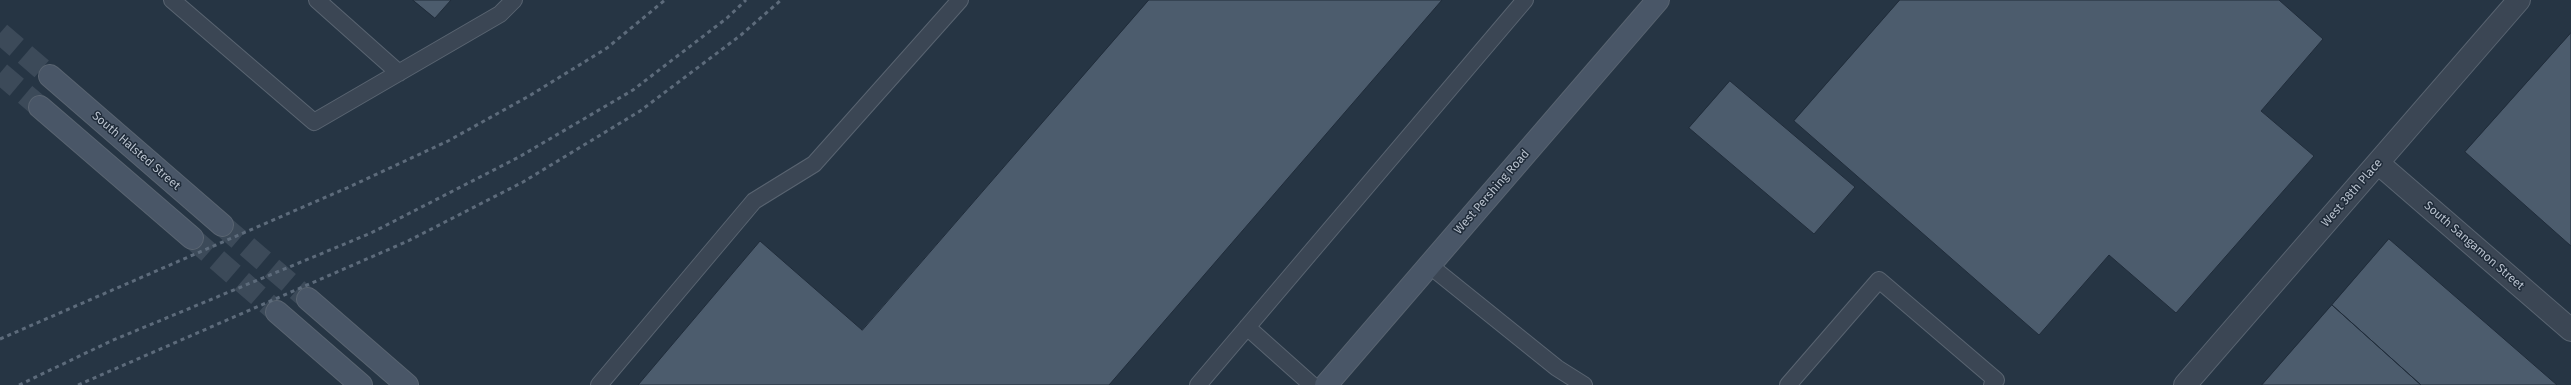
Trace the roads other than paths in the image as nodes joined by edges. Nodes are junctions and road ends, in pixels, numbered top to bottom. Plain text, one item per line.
1 (172, 0) edge
2 (317, 0) edge
3 (514, 0) edge
4 (960, 0) edge
5 (1525, 0) edge
6 (1658, 0) edge
7 (2519, 0) edge
8 (399, 73) junction
9 (50, 76) tunnel mouth
10 (40, 107) tunnel mouth
11 (2378, 162) junction
12 (222, 225) tunnel mouth
13 (192, 238) tunnel mouth
14 (1429, 265) junction
15 (308, 299) tunnel mouth
16 (277, 312) tunnel mouth
17 (1247, 327) junction
18 (2571, 330) edge
19 (361, 385) edge
20 (407, 385) edge
21 (599, 385) edge
22 (1198, 385) edge
23 (1312, 385) edge
24 (1326, 385) edge
25 (1584, 385) edge
26 (1788, 385) edge
27 (1992, 385) edge
28 (2185, 385) edge

1 - 8 lane
2 - 8 lane
3 - 8 lane
4 - 21 lane
5 - 17 lane
6 - 14 main road, West Pershing Road
7 - 11 street, West 38th Place
9 - 12 main road, South Halsted Street
10 - 13 main road
11 - 18 street, South Sangamon Street
11 - 28 street, West 38th Place
14 - 24 main road, West Pershing Road
14 - 25 lane
15 - 20 main road
16 - 19 main road
17 - 22 lane
17 - 23 lane
26 - 27 lane

